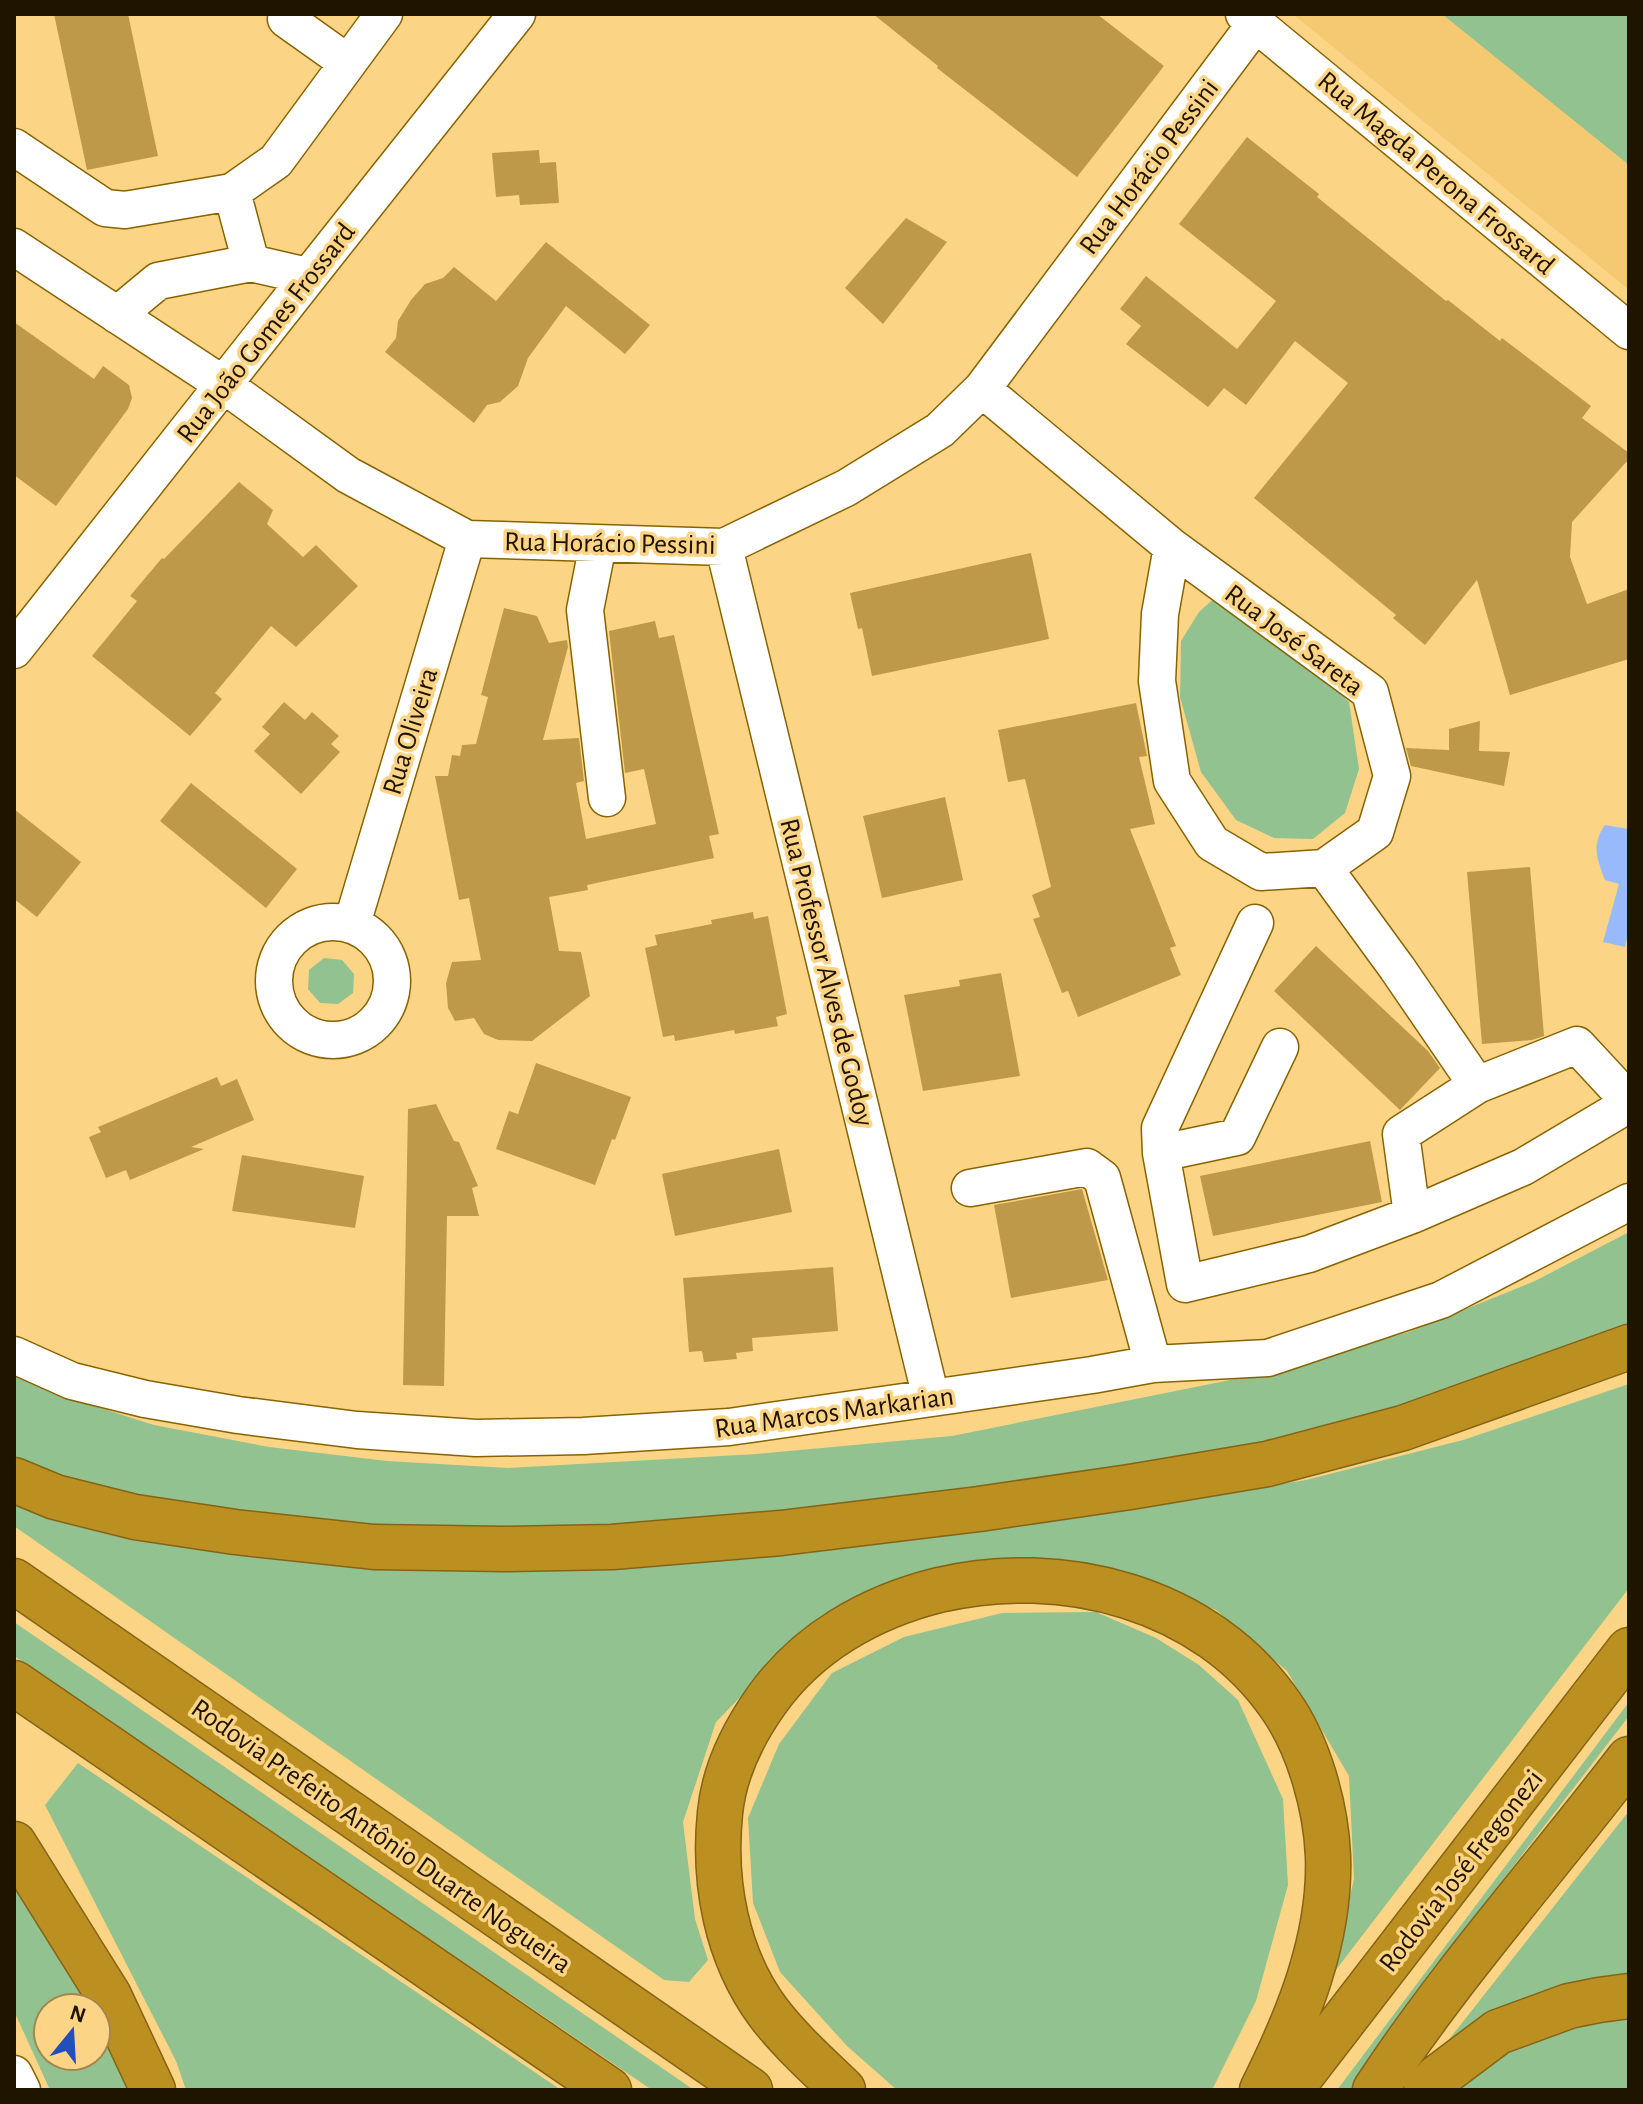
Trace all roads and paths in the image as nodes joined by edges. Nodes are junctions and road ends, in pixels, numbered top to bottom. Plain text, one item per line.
1 (384, 14) edge
2 (517, 14) edge
3 (286, 19) dead end
4 (1250, 19) edge
5 (348, 63) junction
6 (14, 147) edge
7 (232, 192) junction
8 (14, 247) edge
9 (251, 263) junction
10 (307, 276) junction
11 (117, 315) junction
12 (1629, 331) edge
13 (224, 385) junction
14 (982, 389) junction
15 (467, 539) junction
16 (598, 544) junction
17 (724, 547) junction
18 (1172, 547) junction
19 (14, 650) edge
20 (607, 798) dead end
21 (1324, 868) junction
22 (1255, 923) dead end
23 (352, 924) dead end
24 (1280, 1047) dead end
25 (1477, 1085) junction
26 (1629, 1102) edge
27 (1161, 1153) junction
28 (970, 1188) dead end
29 (1629, 1202) edge
30 (1412, 1215) junction
31 (1629, 1347) edge
32 (14, 1355) edge
33 (1153, 1364) junction
34 (931, 1398) junction
35 (14, 1480) edge
36 (14, 1581) edge
37 (1629, 1650) edge
38 (14, 1683) edge
39 (1629, 1759) edge
40 (14, 1844) edge
41 (1629, 1996) edge
42 (14, 2074) edge
43 (22, 2090) edge
44 (153, 2090) edge
45 (609, 2090) edge
46 (750, 2090) edge
47 (843, 2090) edge
48 (1262, 2090) edge
49 (1290, 2090) edge
50 (1375, 2090) edge
51 (1426, 2090) edge

1 - 5 street
2 - 10 street, Rua João Gomes Frossard
3 - 5 street
4 - 12 street, Rua Magda Perona Frossard
4 - 14 street, Rua Horácio Pessini
5 - 7 street
6 - 7 street
7 - 9 street
8 - 11 street, Rua Horácio Pessini
9 - 10 street
9 - 11 street
10 - 13 street, Rua João Gomes Frossard
11 - 13 street, Rua Horácio Pessini
13 - 15 street, Rua Horácio Pessini
13 - 19 street, Rua João Gomes Frossard
14 - 17 street, Rua Horácio Pessini
14 - 18 street, Rua José Sareta
15 - 16 street, Rua Horácio Pessini
15 - 23 street, Rua Oliveira
16 - 17 street, Rua Horácio Pessini
16 - 20 street
17 - 34 street, Rua Professor Alves de Godoy
18 - 21 street
18 - 21 street, Rua José Sareta
21 - 25 street
22 - 27 street
24 - 27 street
25 - 26 street
25 - 30 street
26 - 30 street
27 - 30 street
28 - 33 street
29 - 33 street, Rua Marcos Markarian
31 - 35 highway
32 - 34 street, Rua Marcos Markarian
33 - 34 street, Rua Marcos Markarian
36 - 46 highway, Rodovia Prefeito Antônio Duarte Nogueira
37 - 49 highway, Rodovia José Fregonezi
38 - 45 highway
39 - 50 highway
40 - 44 highway
41 - 51 highway
42 - 43 street
47 - 48 highway

